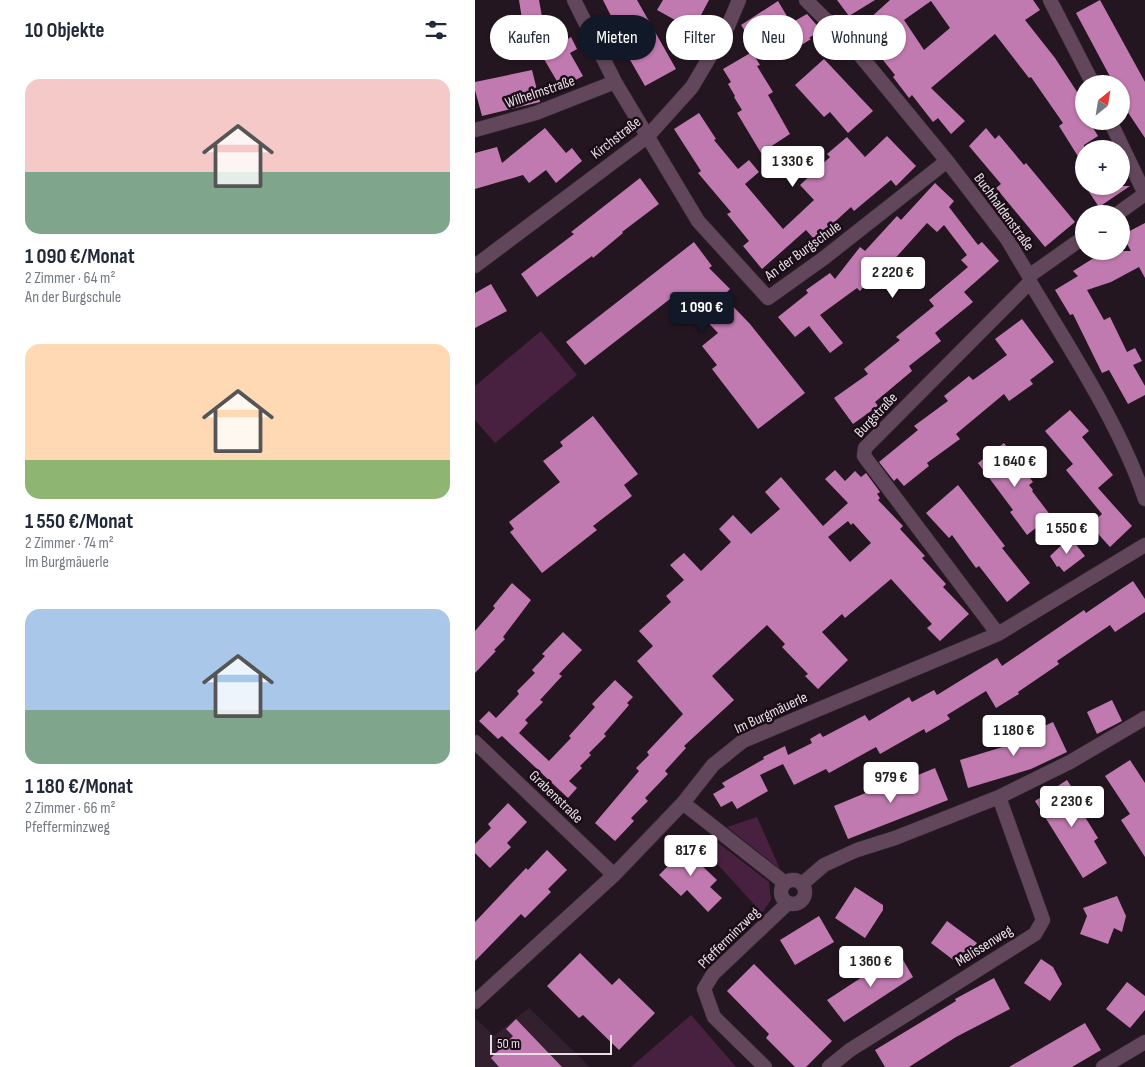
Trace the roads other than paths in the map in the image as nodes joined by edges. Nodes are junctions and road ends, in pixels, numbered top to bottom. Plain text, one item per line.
1 (574, 0) edge
2 (739, 0) edge
3 (807, 0) edge
4 (1049, 0) edge
5 (1088, 75) edge
6 (615, 82) junction
7 (475, 130) edge
8 (1115, 130) edge
9 (648, 136) junction
10 (947, 161) junction
11 (1145, 194) edge
12 (1130, 205) edge
13 (1075, 244) edge
14 (475, 266) edge
15 (1029, 279) junction
16 (1140, 466) edge
17 (1145, 500) edge
18 (1145, 545) edge
19 (998, 634) junction
20 (1145, 719) edge
21 (475, 742) edge
22 (999, 797) junction
23 (683, 803) junction
24 (614, 875) junction
25 (785, 883) junction
26 (802, 884) junction
27 (788, 903) junction
28 (475, 1002) edge
29 (1145, 1042) edge
30 (765, 1067) edge
31 (829, 1067) edge
32 (1103, 1067) edge

1 - 6 street
2 - 9 street, Kirchstraße
3 - 10 street, Buchhaldenstraße
4 - 5 street
6 - 7 street, Wilhelmstraße
6 - 9 street
8 - 11 street
9 - 10 street, An der Burgschule
9 - 14 street, Kirchstraße
10 - 15 street, Buchhaldenstraße
11 - 12 street
13 - 15 street, Burgstraße
15 - 16 street, Buchhaldenstraße
15 - 19 street, Burgstraße
16 - 17 street, Buchhaldenstraße
18 - 19 street, Im Burgmäuerle
19 - 23 street, Im Burgmäuerle
20 - 22 street
21 - 24 street, Grabenstraße
22 - 26 street
22 - 31 street, Melissenweg
23 - 24 street, Im Burgmäuerle
23 - 25 street
24 - 28 street, Im Burgmäuerle
25 - 26 street
25 - 27 street
26 - 27 street
27 - 30 street, Pfefferminzweg
29 - 32 street

